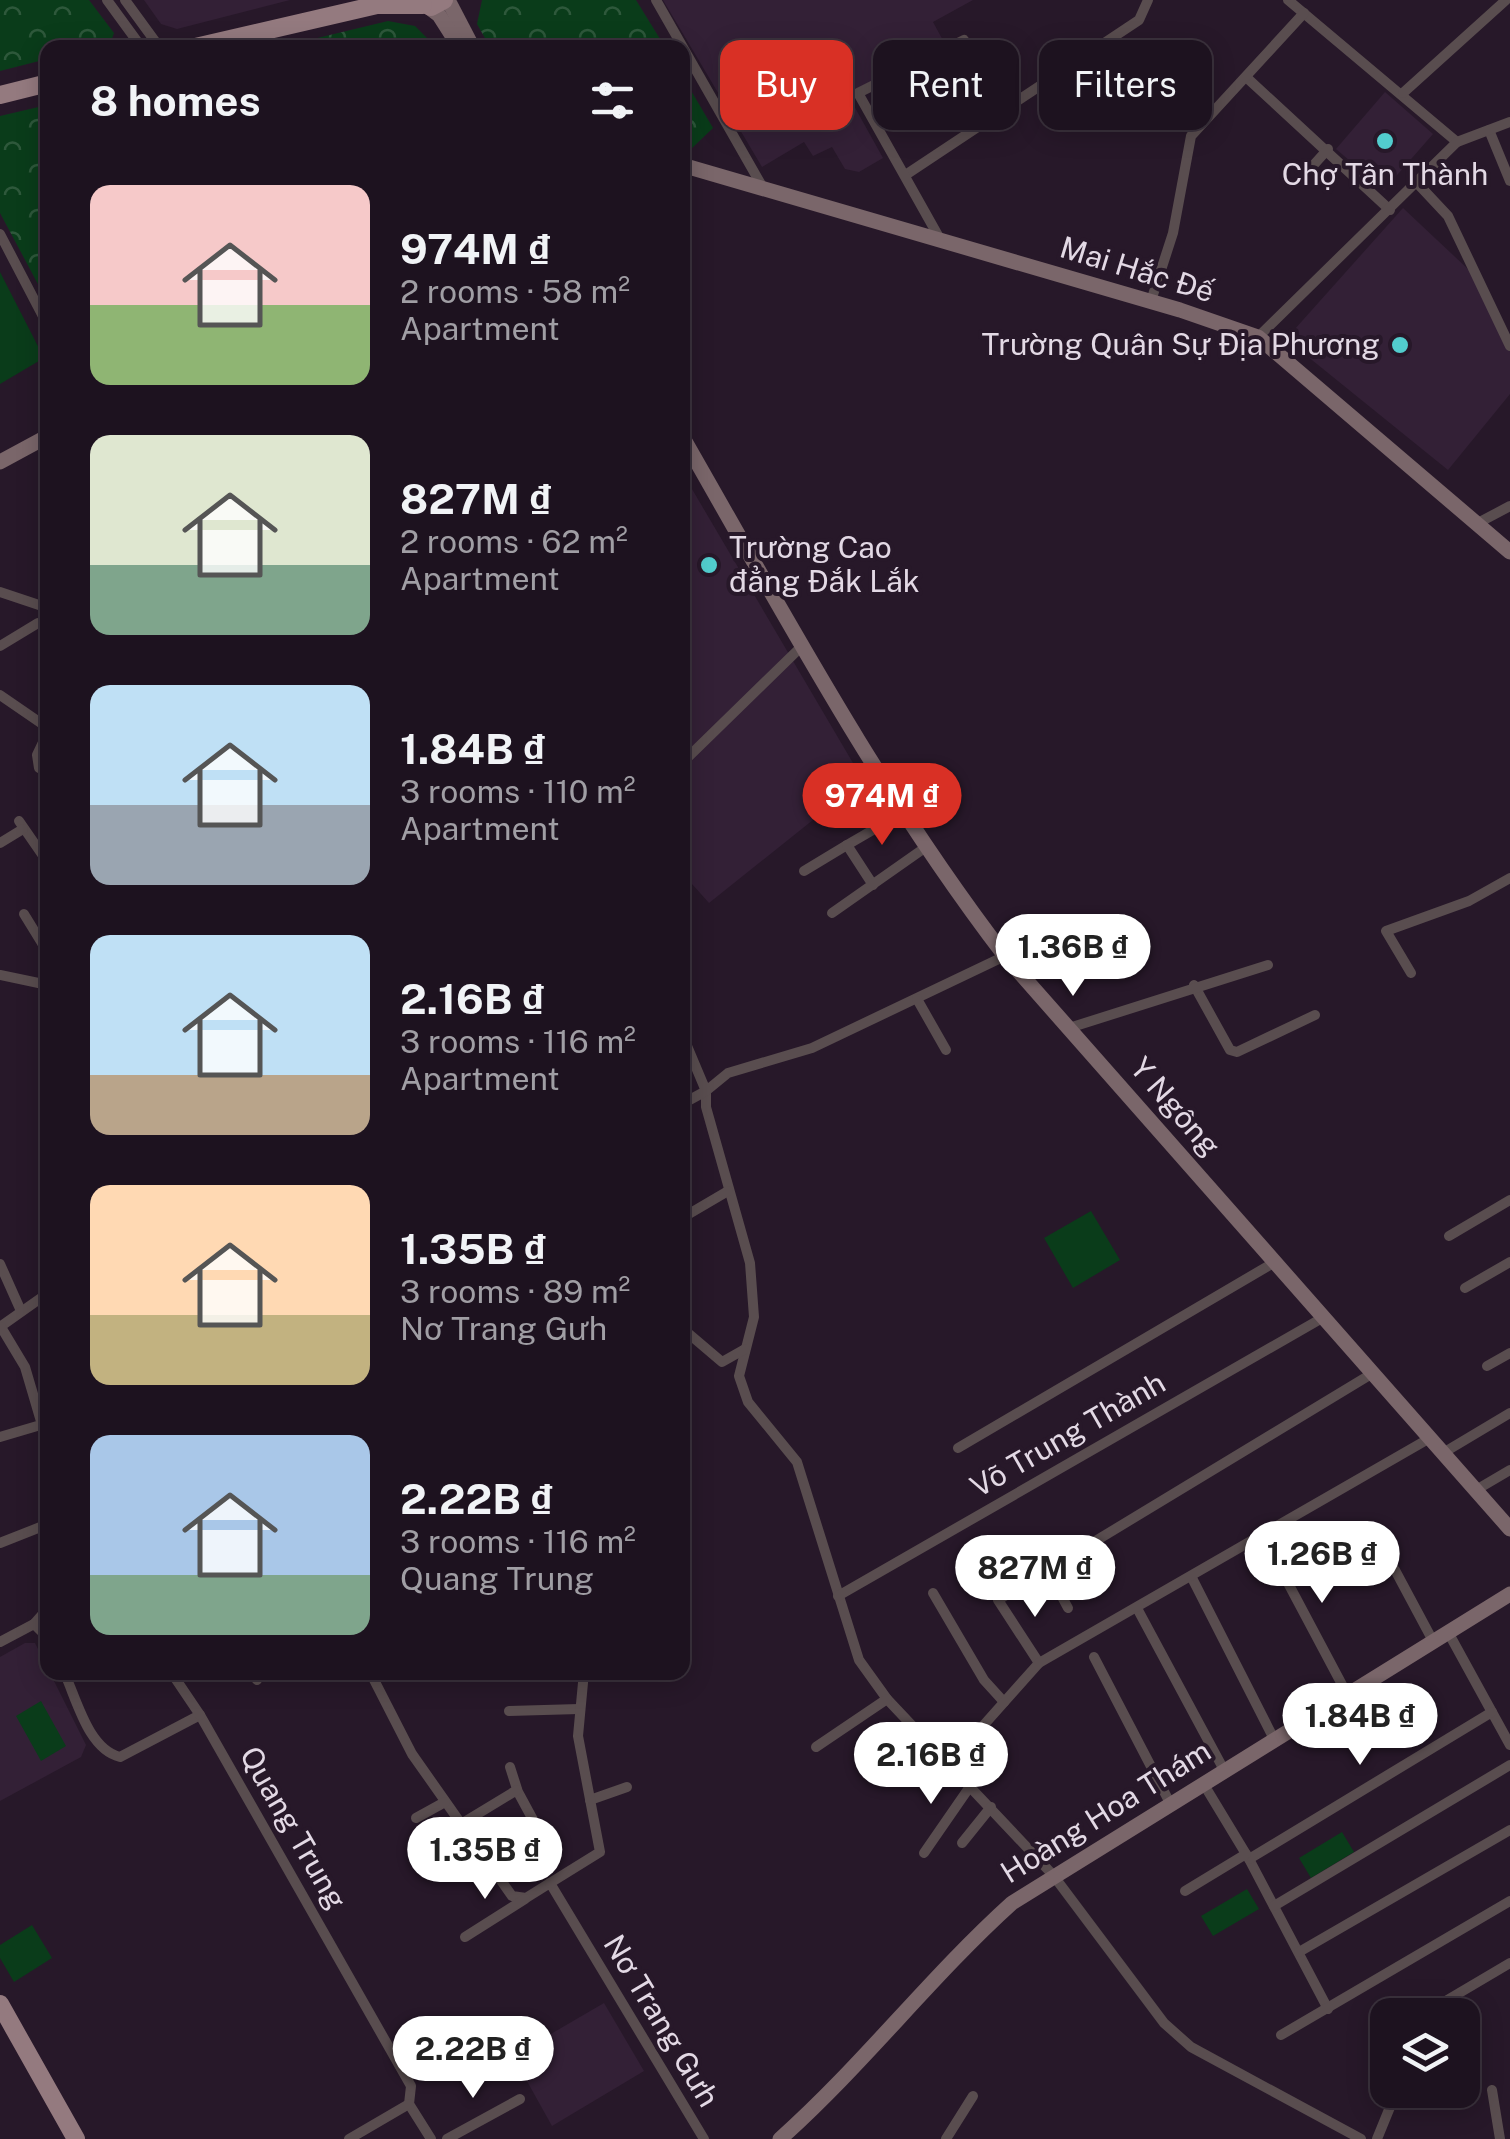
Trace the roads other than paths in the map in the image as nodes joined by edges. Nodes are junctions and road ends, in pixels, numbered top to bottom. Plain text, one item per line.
1 (107, 0) edge
2 (125, 0) edge
3 (656, 0) edge
4 (1148, 0) edge
5 (1288, 0) edge
6 (1506, 0) edge
7 (383, 2) edge
8 (432, 2) edge
9 (1304, 13) junction
10 (136, 40) edge
11 (154, 40) edge
12 (225, 40) edge
13 (455, 40) edge
14 (466, 40) edge
15 (679, 40) edge
16 (690, 60) edge
17 (1246, 77) junction
18 (40, 85) edge
19 (873, 86) edge
20 (1403, 94) junction
21 (0, 95) edge
22 (1019, 99) edge
23 (873, 117) edge
24 (1510, 122) edge
25 (881, 130) edge
26 (973, 130) edge
27 (1489, 130) junction
28 (1457, 142) junction
29 (1328, 149) junction
30 (690, 167) edge
31 (908, 174) junction
32 (1300, 180) dead end
33 (1510, 181) edge
34 (1418, 184) junction
35 (762, 186) junction
36 (1390, 210) junction
37 (0, 234) edge
38 (941, 240) junction
39 (1151, 302) junction
40 (40, 311) edge
41 (1258, 338) junction
42 (1510, 346) edge
43 (40, 440) edge
44 (690, 450) edge
45 (0, 462) edge
46 (1510, 506) edge
47 (1475, 524) junction
48 (1510, 552) edge
49 (0, 592) edge
50 (40, 605) edge
51 (38, 624) dead end
52 (0, 646) edge
53 (802, 646) junction
54 (0, 695) edge
55 (40, 724) edge
56 (690, 756) edge
57 (902, 813) junction
58 (0, 843) edge
59 (847, 845) junction
60 (926, 847) junction
61 (40, 852) edge
62 (804, 871) dead end
63 (1510, 878) edge
64 (873, 885) junction
65 (832, 913) dead end
66 (24, 914) dead end
67 (40, 940) edge
68 (1005, 956) junction
69 (1268, 965) dead end
70 (1411, 974) dead end
71 (0, 976) edge
72 (40, 984) edge
73 (1194, 986) junction
74 (916, 999) junction
75 (1314, 1014) dead end
76 (1069, 1028) junction
77 (946, 1050) dead end
78 (690, 1053) edge
79 (706, 1090) junction
80 (690, 1099) edge
81 (728, 1191) junction
82 (1510, 1200) edge
83 (690, 1213) edge
84 (1449, 1236) dead end
85 (1275, 1262) junction
86 (1510, 1262) edge
87 (0, 1264) edge
88 (1465, 1288) dead end
89 (40, 1296) edge
90 (21, 1311) junction
91 (1324, 1317) junction
92 (0, 1327) edge
93 (690, 1335) edge
94 (746, 1349) junction
95 (1510, 1353) edge
96 (1487, 1366) dead end
97 (1373, 1373) junction
98 (40, 1407) edge
99 (1510, 1412) edge
100 (40, 1422) edge
101 (0, 1437) edge
102 (1430, 1438) junction
103 (958, 1448) dead end
104 (1443, 1453) junction
105 (1510, 1470) edge
106 (1476, 1490) junction
107 (40, 1527) edge
108 (1510, 1528) edge
109 (1262, 1536) junction
110 (0, 1544) edge
111 (1047, 1569) junction
112 (1395, 1570) dead end
113 (1192, 1578) junction
114 (933, 1592) dead end
115 (1510, 1594) edge
116 (838, 1596) junction
117 (1068, 1608) dead end
118 (1138, 1610) junction
119 (40, 1617) edge
120 (34, 1624) junction
121 (40, 1630) edge
122 (1448, 1632) junction
123 (1433, 1641) junction
124 (0, 1642) edge
125 (1094, 1657) dead end
126 (1039, 1663) junction
127 (68, 1680) edge
128 (176, 1680) edge
129 (374, 1680) edge
130 (583, 1680) edge
131 (1347, 1694) junction
132 (887, 1699) junction
133 (1004, 1702) junction
134 (579, 1710) junction
135 (509, 1711) dead end
136 (1492, 1712) junction
137 (200, 1715) junction
138 (1274, 1739) junction
139 (1510, 1745) edge
140 (816, 1747) dead end
141 (950, 1763) junction
142 (1510, 1766) edge
143 (510, 1767) dead end
144 (1224, 1770) junction
145 (1203, 1783) junction
146 (971, 1785) junction
147 (627, 1786) dead end
148 (517, 1790) junction
149 (590, 1800) junction
150 (445, 1802) junction
151 (1170, 1803) junction
152 (992, 1807) junction
153 (416, 1818) dead end
154 (461, 1824) junction
155 (538, 1829) dead end
156 (1510, 1830) edge
157 (962, 1843) dead end
158 (924, 1853) dead end
159 (1248, 1856) junction
160 (1053, 1876) junction
161 (550, 1883) junction
162 (1185, 1891) dead end
163 (526, 1898) junction
164 (1510, 1901) edge
165 (1274, 1906) junction
166 (465, 1937) dead end
167 (1299, 1952) junction
168 (1510, 1963) edge
169 (1451, 1998) edge
170 (0, 2004) edge
171 (1328, 2009) junction
172 (1281, 2035) dead end
173 (1492, 2090) dead end
174 (972, 2096) dead end
175 (520, 2099) dead end
176 (408, 2104) junction
177 (1390, 2108) edge
178 (76, 2139) edge
179 (349, 2139) edge
180 (431, 2139) edge
181 (447, 2139) edge
182 (704, 2139) edge
183 (780, 2139) edge
184 (946, 2139) edge
185 (1360, 2139) edge
186 (1377, 2139) edge
187 (1500, 2139) edge

1 - 10 street
2 - 11 street
3 - 15 street
4 - 22 street
5 - 9 street
6 - 20 street
7 - 8 main road
7 - 12 main road
8 - 13 street
8 - 14 street
9 - 17 street
9 - 20 street
16 - 35 street
17 - 29 street
17 - 39 street
18 - 21 main road
19 - 23 street
20 - 28 street
24 - 27 street
25 - 31 street
26 - 31 street
27 - 28 street
27 - 33 street
28 - 34 street
29 - 32 street
29 - 36 street
30 - 35 street, Mai Hắc Đế
31 - 38 street
34 - 36 street
34 - 42 street
35 - 38 street, Mai Hắc Đế
36 - 41 street
37 - 40 street
38 - 39 street, Mai Hắc Đế
39 - 41 street, Mai Hắc Đế
41 - 47 street, Mai Hắc Đế
43 - 45 street
44 - 53 street, Y Ngông
46 - 47 street
47 - 48 street, Mai Hắc Đế
49 - 50 street
51 - 52 street
53 - 56 street
53 - 57 street, Y Ngông
54 - 55 street
57 - 59 street
57 - 60 street, Y Ngông
58 - 61 street
59 - 62 street
59 - 64 street
60 - 64 street
60 - 68 street, Y Ngông
63 - 70 street
64 - 65 street
66 - 67 street
68 - 74 street
68 - 76 street, Y Ngông
69 - 73 street
71 - 72 street
73 - 75 street
73 - 76 street
74 - 77 street
74 - 79 street
76 - 85 street, Y Ngông
78 - 79 street
79 - 80 street
79 - 81 street
81 - 83 street
81 - 94 street
82 - 84 street
85 - 91 street, Y Ngông
85 - 103 street
86 - 88 street
87 - 90 street
89 - 90 street
90 - 92 street
91 - 97 street, Y Ngông
91 - 116 street, Võ Trung Thành
92 - 98 street
93 - 94 street
94 - 116 street
95 - 96 street
97 - 102 street, Y Ngông
97 - 111 street
99 - 104 street
100 - 101 street
102 - 104 street, Y Ngông
102 - 109 street
104 - 106 street, Y Ngông
105 - 106 street
106 - 108 street, Y Ngông
107 - 110 street
109 - 113 street
109 - 131 street
111 - 117 street
111 - 126 street
112 - 123 street
113 - 118 street
113 - 138 street
114 - 133 street
115 - 122 street, Hoàng Hoa Thám
116 - 132 street
118 - 126 street
118 - 144 street
119 - 120 street
120 - 121 street
120 - 124 street
122 - 123 street, Hoàng Hoa Thám
122 - 136 street
123 - 131 street, Hoàng Hoa Thám
125 - 151 street
126 - 133 street
127 - 137 street
128 - 137 street, Quang Trung
129 - 150 street
130 - 134 street
131 - 138 street, Hoàng Hoa Thám
132 - 140 street
132 - 141 street
133 - 141 street
134 - 135 street
134 - 149 street
136 - 139 street
136 - 159 street
137 - 176 street, Quang Trung
138 - 144 street, Hoàng Hoa Thám
141 - 146 street
142 - 165 street
143 - 148 street
144 - 145 street, Hoàng Hoa Thám
145 - 151 street, Hoàng Hoa Thám
145 - 159 street
146 - 152 street
146 - 158 street
147 - 149 street
148 - 154 street
148 - 155 street
149 - 161 street
150 - 153 street
150 - 154 street
151 - 160 street, Hoàng Hoa Thám
152 - 157 street
152 - 160 street
154 - 163 street
156 - 167 street
159 - 162 street
159 - 165 street
160 - 183 street, Hoàng Hoa Thám
160 - 185 street
161 - 163 street
161 - 182 street, Nơ Trang Gưh
163 - 166 street
164 - 171 street
165 - 167 street
167 - 171 street
168 - 169 street
170 - 178 main road
171 - 172 street
173 - 187 street
174 - 184 street
175 - 181 street
176 - 179 street
176 - 180 street, Quang Trung
177 - 186 street

